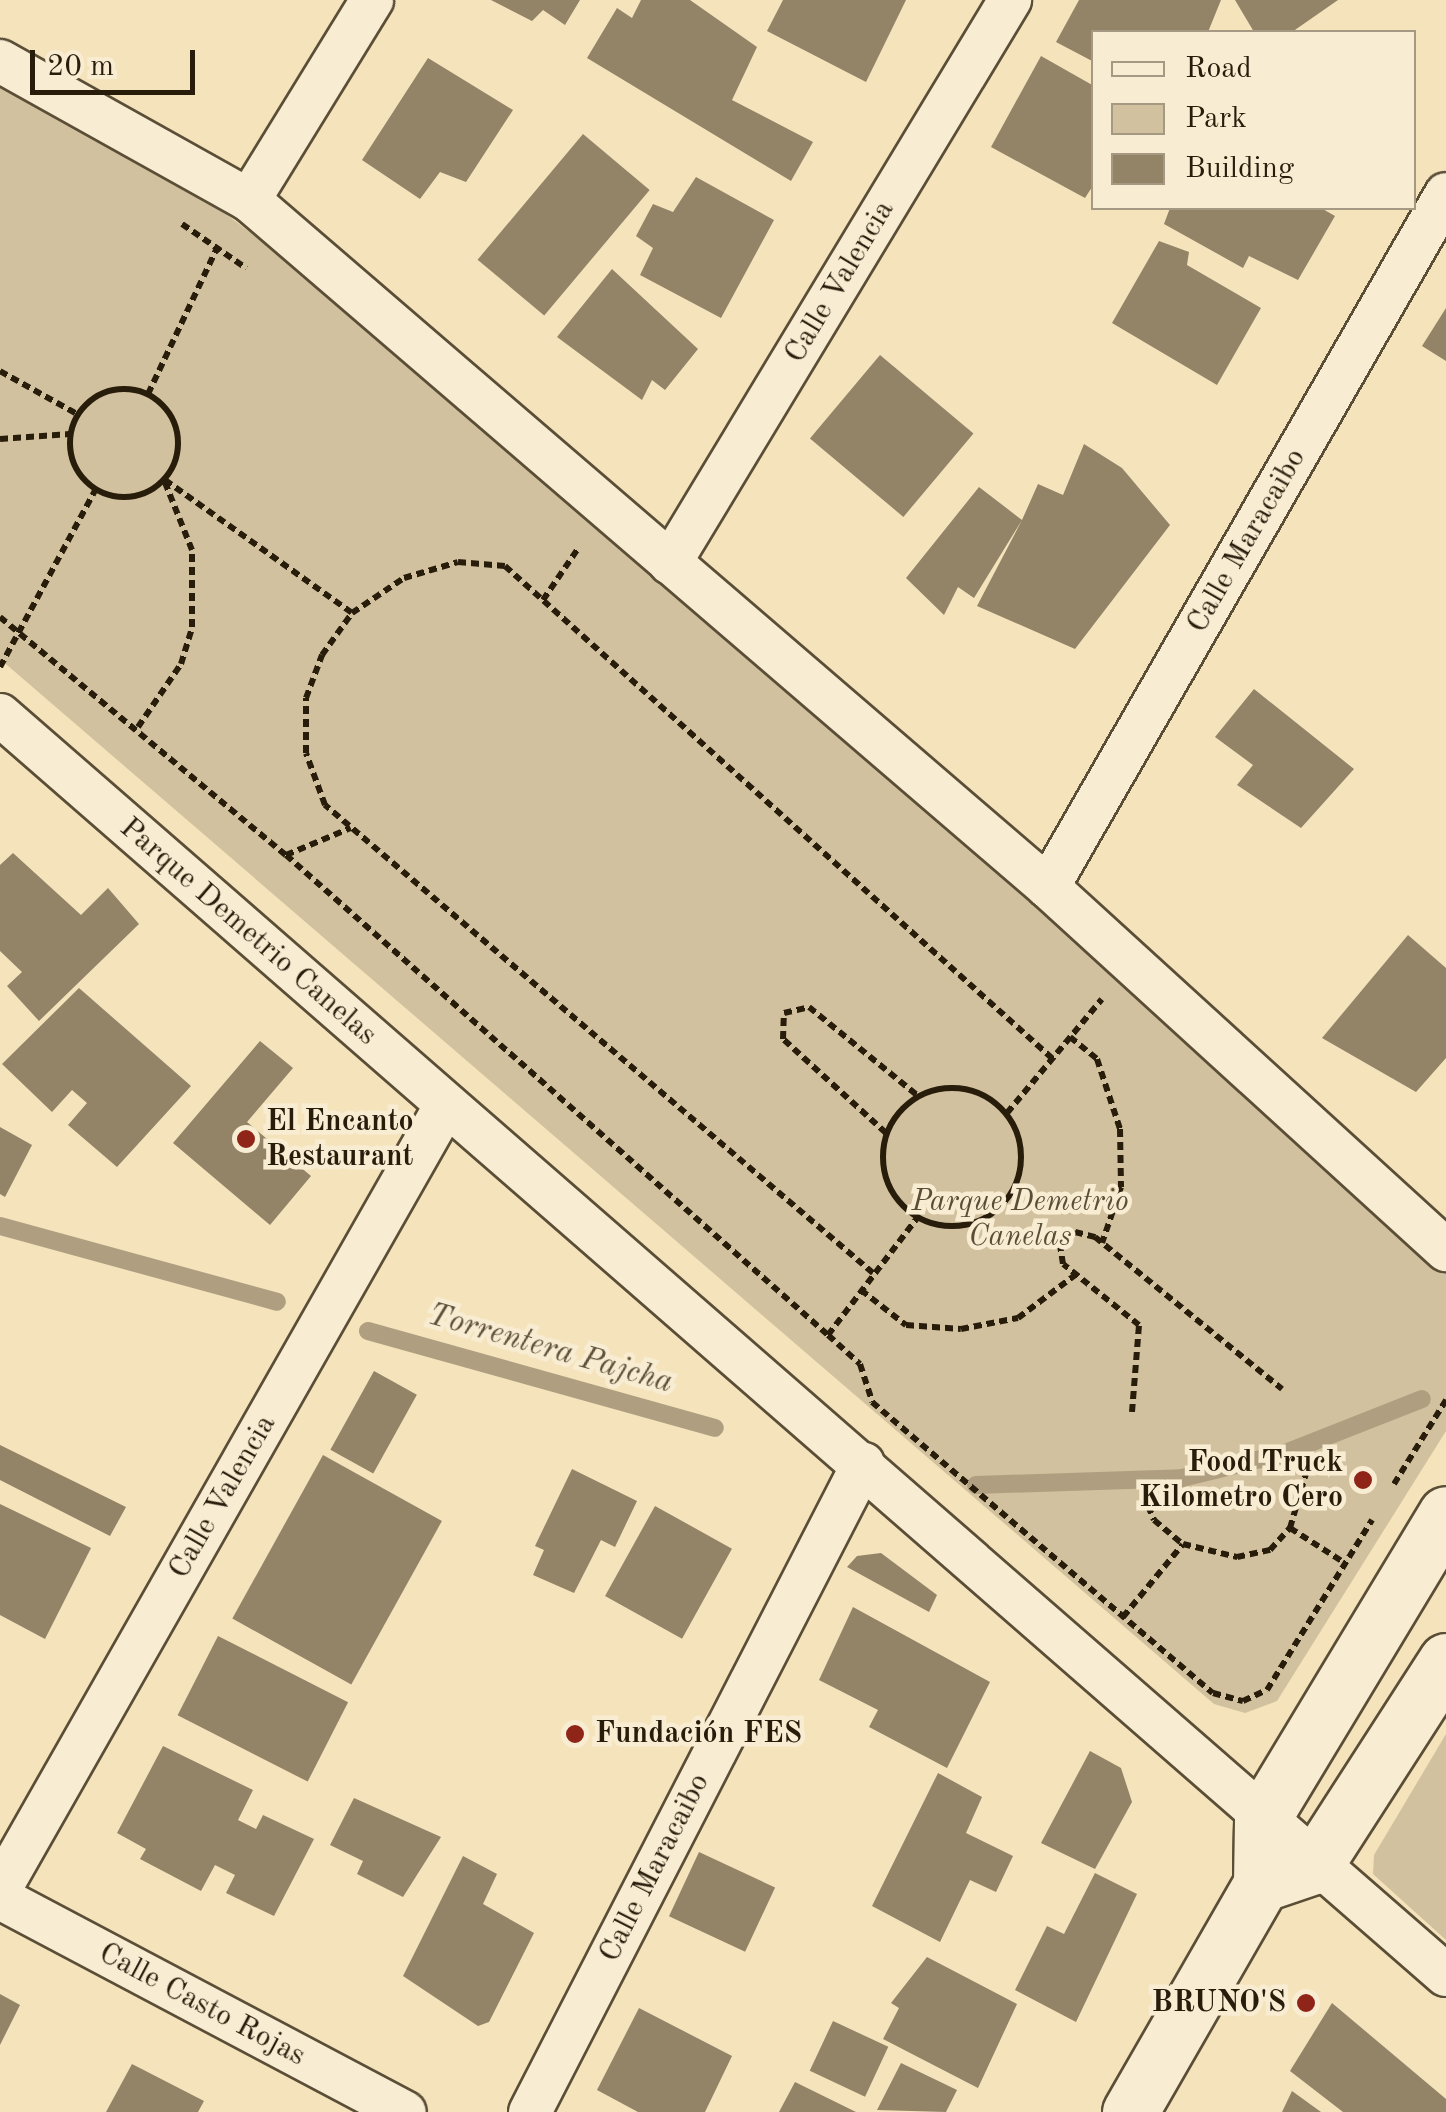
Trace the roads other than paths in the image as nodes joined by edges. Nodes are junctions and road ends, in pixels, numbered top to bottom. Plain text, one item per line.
1 (372, 0) edge
2 (1010, 0) edge
3 (0, 61) edge
4 (1446, 194) edge
5 (250, 200) junction
6 (670, 563) junction
7 (0, 716) edge
8 (1048, 888) junction
9 (446, 1104) junction
10 (1446, 1250) edge
11 (863, 1464) junction
12 (1446, 1514) edge
13 (1446, 1661) edge
14 (1262, 1818) junction
15 (1314, 1866) junction
16 (1261, 1884) junction
17 (0, 1889) edge
18 (0, 1898) edge
19 (1446, 1975) edge
20 (405, 2112) edge
21 (530, 2112) edge
22 (1130, 2112) edge

1 - 5 street
2 - 6 street, Calle Valencia
3 - 5 street
4 - 8 street, Calle Maracaibo
5 - 6 street
6 - 8 street
7 - 9 street, Parque Demetrio Canelas
8 - 10 street
9 - 11 street, Parque Demetrio Canelas
9 - 17 street, Calle Valencia
11 - 14 street, Parque Demetrio Canelas
11 - 21 street, Calle Maracaibo
12 - 14 main road
13 - 15 main road
14 - 15 street, Parque Demetrio Canelas
14 - 16 main road
15 - 16 main road
15 - 19 street, Parque Demetrio Canelas
16 - 22 main road
18 - 20 street, Calle Casto Rojas

